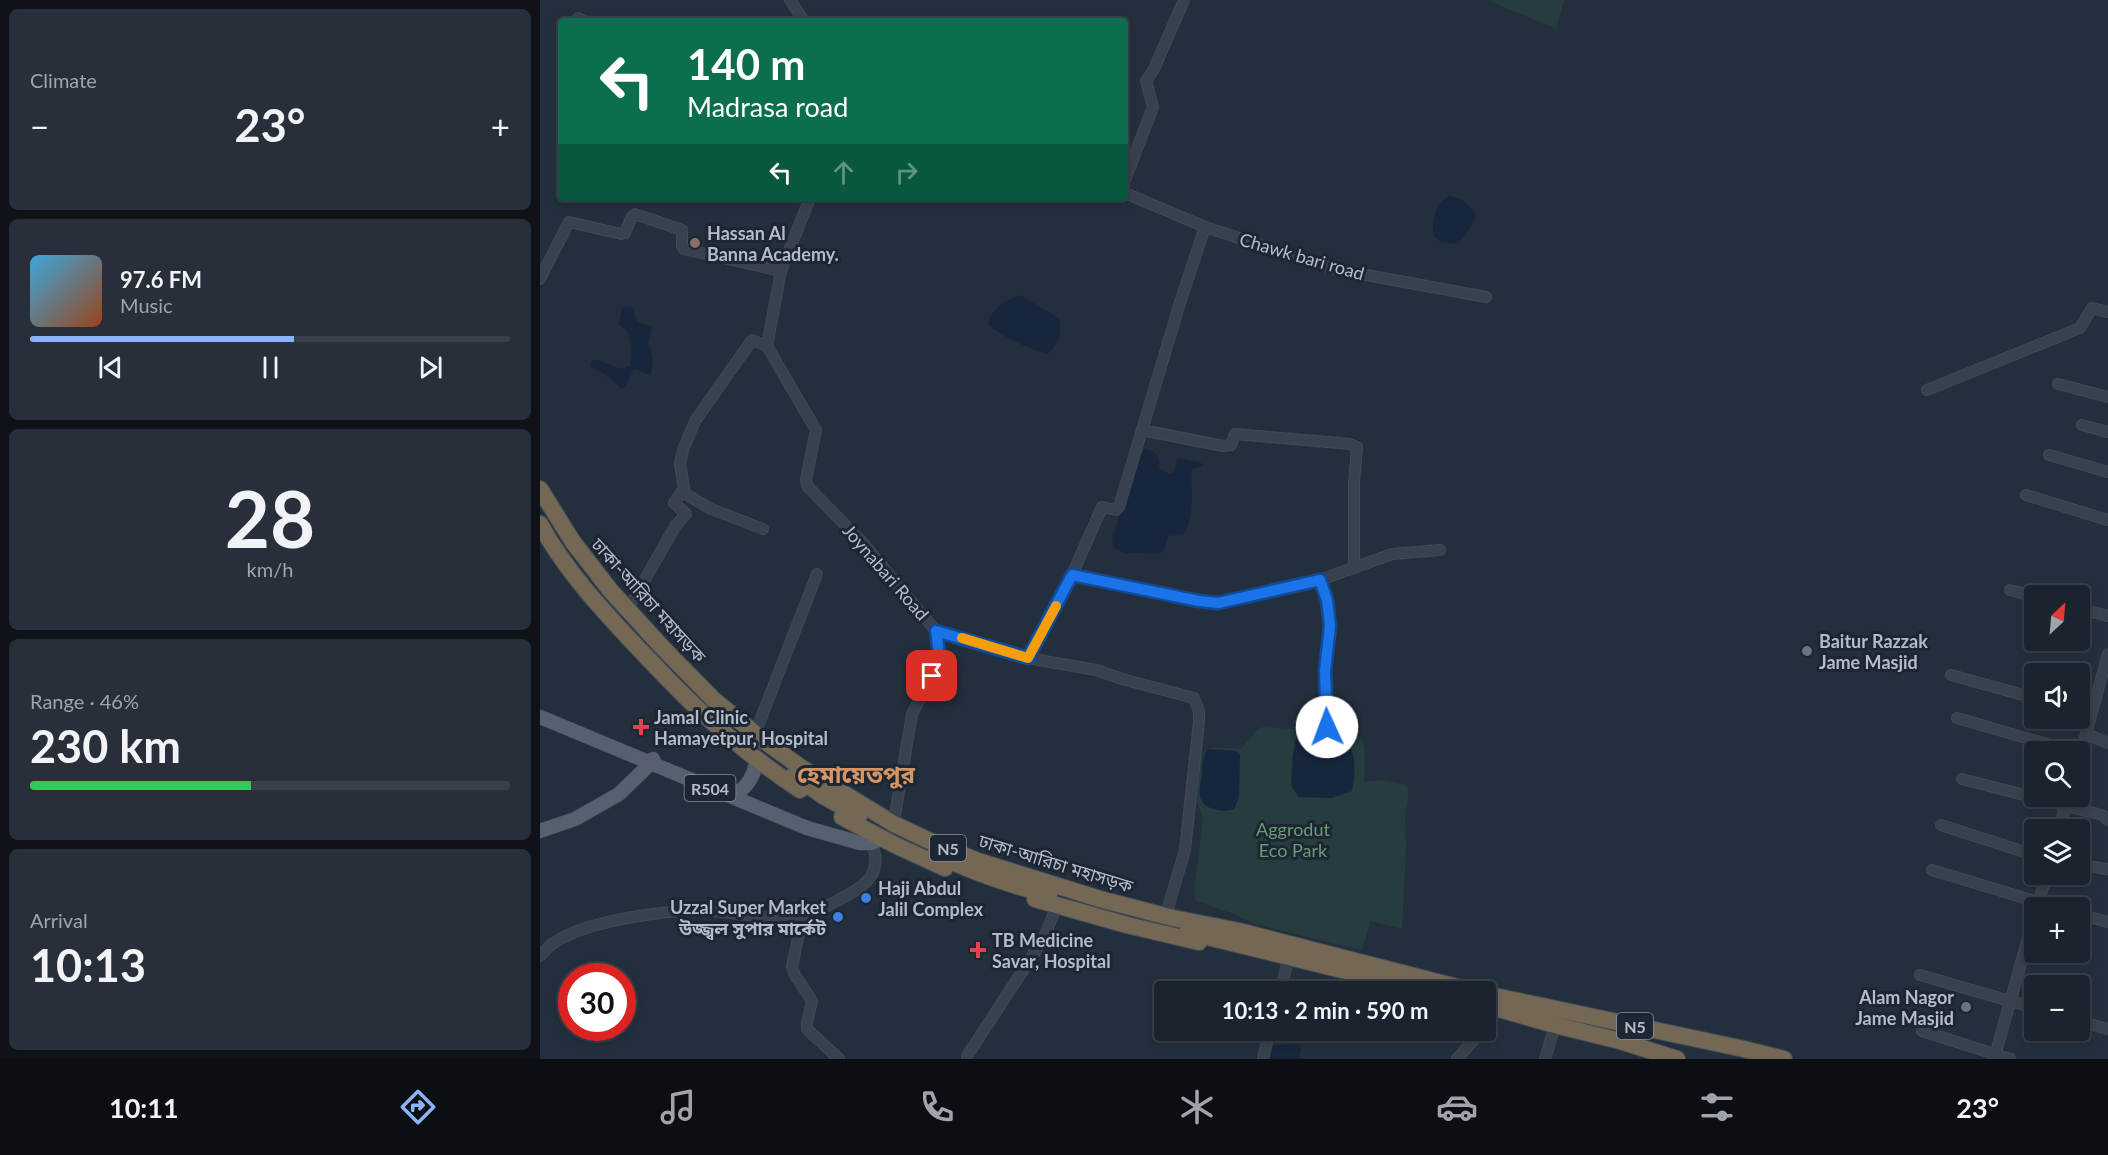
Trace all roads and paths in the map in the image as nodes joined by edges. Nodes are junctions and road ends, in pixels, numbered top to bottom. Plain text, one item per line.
1 (790, 0) edge
2 (1184, 0) edge
3 (802, 18) edge
4 (1128, 172) edge
5 (1128, 194) edge
6 (809, 201) edge
7 (1204, 226) junction
8 (782, 271) junction
9 (540, 279) edge
10 (1486, 297) dead end
11 (2108, 312) edge
12 (767, 346) junction
13 (2058, 384) dead end
14 (1927, 390) dead end
15 (2108, 397) edge
16 (2082, 425) dead end
17 (1142, 430) junction
18 (2108, 432) edge
19 (2049, 454) dead end
20 (2108, 472) edge
21 (683, 490) junction
22 (541, 491) edge
23 (2026, 495) dead end
24 (540, 510) edge
25 (2108, 520) edge
26 (540, 524) edge
27 (763, 529) dead end
28 (1440, 550) dead end
29 (1354, 568) junction
30 (816, 574) dead end
31 (1072, 575) junction
32 (1320, 580) junction
33 (2010, 590) dead end
34 (2024, 594) edge
35 (632, 602) junction
36 (2090, 611) edge
37 (2108, 616) edge
38 (936, 631) junction
39 (2108, 654) edge
40 (1028, 658) junction
41 (1951, 675) dead end
42 (2024, 695) edge
43 (540, 708) edge
44 (2091, 713) joint
45 (540, 717) edge
46 (1957, 718) dead end
47 (758, 726) junction
48 (1327, 727) dead end
49 (2086, 734) junction
50 (2034, 741) edge
51 (2083, 741) edge
52 (2108, 743) edge
53 (757, 758) junction
54 (652, 761) junction
55 (1962, 779) dead end
56 (2024, 792) edge
57 (737, 793) junction
58 (2082, 807) edge
59 (896, 815) junction
60 (2108, 820) edge
61 (1941, 825) dead end
62 (540, 831) edge
63 (874, 838) junction
64 (2024, 852) edge
65 (2090, 867) edge
66 (2108, 869) edge
67 (1932, 870) dead end
68 (2024, 900) edge
69 (1057, 905) junction
70 (1168, 908) junction
71 (2090, 917) edge
72 (802, 919) junction
73 (2108, 922) edge
74 (1238, 938) junction
75 (2024, 952) edge
76 (540, 956) edge
77 (1289, 957) junction
78 (1920, 975) dead end
79 (1283, 981) edge
80 (1386, 981) edge
81 (1428, 981) edge
82 (1496, 997) edge
83 (2010, 1002) junction
84 (2024, 1006) edge
85 (1496, 1008) edge
86 (2090, 1024) edge
87 (1555, 1026) junction
88 (2108, 1029) edge
89 (1922, 1032) dead end
90 (1267, 1041) edge
91 (1473, 1041) edge
92 (1747, 1054) edge
93 (967, 1056) dead end
94 (1995, 1057) edge
95 (839, 1059) edge
96 (1263, 1059) edge
97 (1457, 1059) edge
98 (1545, 1059) edge
99 (1677, 1059) edge
100 (1784, 1059) edge
101 (2010, 1059) edge

1 - 3 street
2 - 4 street
5 - 7 street, Chawk bari road
6 - 8 street
7 - 10 street, Chawk bari road
7 - 17 street
8 - 9 street
8 - 12 street
11 - 14 street
12 - 21 street
12 - 38 street, Joynabari Road
13 - 15 street
16 - 18 street
17 - 29 street
17 - 31 street
19 - 20 street
21 - 27 street
21 - 35 street
22 - 35 highway
22 - 74 highway, ঢাকা-আরিচা মহাসড়ক / N5
23 - 25 street
24 - 74 highway, ঢাকা-আরিচা মহাসড়ক / N5
26 - 53 highway
28 - 29 street
29 - 32 street
30 - 47 street
31 - 32 street
31 - 40 street
32 - 48 street
33 - 34 street
35 - 47 highway
36 - 37 street
38 - 40 street
38 - 59 street, Joynabari Road
39 - 44 street
40 - 70 street
41 - 42 street
43 - 54 main road, R504
44 - 49 street
45 - 54 main road, R504
46 - 50 street
47 - 59 highway
49 - 51 street
49 - 52 street
53 - 57 main road
53 - 63 highway
54 - 57 main road, R504
54 - 62 main road
54 - 63 main road, R504
55 - 56 street
57 - 63 main road, R504
58 - 60 street
59 - 70 highway
61 - 64 street
63 - 69 highway
63 - 72 street
65 - 66 street
67 - 68 street
69 - 74 highway
69 - 93 street
70 - 74 highway
71 - 73 street
72 - 76 street
72 - 95 street
74 - 77 highway, ঢাকা-আরিচা মহাসড়ক / N5
74 - 81 highway, ঢাকা-আরিচা মহাসড়ক / N5
75 - 83 street
77 - 79 street
77 - 80 highway, ঢাকা-আরিচা মহাসড়ক / N5
78 - 83 street
82 - 92 highway, N5
83 - 84 street
83 - 94 street
85 - 87 highway, N5
86 - 88 street
87 - 98 street
87 - 99 highway, N5
89 - 94 street
90 - 96 street
91 - 97 street
92 - 100 highway, N5
94 - 101 street

